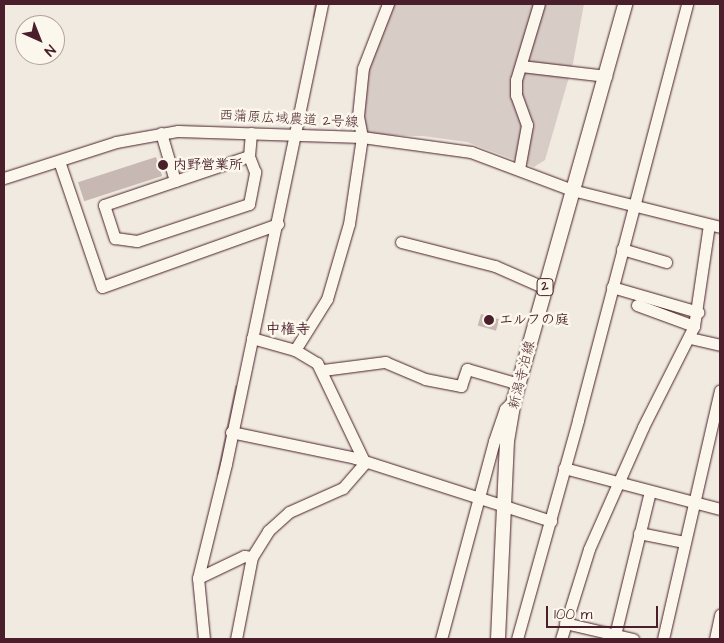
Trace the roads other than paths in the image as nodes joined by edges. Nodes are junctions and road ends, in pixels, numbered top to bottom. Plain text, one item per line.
1 (322, 4) edge
2 (388, 4) edge
3 (539, 4) edge
4 (624, 4) edge
5 (687, 4) edge
6 (521, 66) junction
7 (606, 76) junction
8 (251, 132) junction
9 (161, 133) junction
10 (295, 134) junction
11 (362, 137) junction
12 (249, 156) junction
13 (60, 161) junction
14 (519, 168) junction
15 (4, 178) edge
16 (175, 181) junction
17 (572, 190) junction
18 (632, 206) junction
19 (278, 224) junction
20 (715, 226) edge
21 (401, 242) dead end
22 (622, 249) junction
23 (666, 262) dead end
24 (612, 286) junction
25 (545, 288) junction
26 (637, 306) dead end
27 (698, 312) junction
28 (694, 326) junction
29 (252, 338) junction
30 (690, 338) junction
31 (720, 346) edge
32 (295, 350) junction
33 (323, 370) junction
34 (518, 384) junction
35 (720, 390) edge
36 (514, 400) junction
37 (231, 432) junction
38 (365, 463) junction
39 (564, 468) junction
40 (618, 482) junction
41 (650, 491) junction
42 (479, 498) junction
43 (693, 502) junction
44 (505, 507) junction
45 (720, 509) edge
46 (551, 521) junction
47 (640, 533) junction
48 (684, 542) junction
49 (252, 557) junction
50 (198, 578) junction
51 (720, 615) edge
52 (565, 622) junction
53 (614, 637) edge
54 (204, 639) edge
55 (236, 639) edge
56 (441, 639) edge
57 (498, 639) edge
58 (517, 639) edge
59 (561, 639) edge
60 (633, 639) edge
61 (663, 639) edge
62 (715, 639) edge

1 - 10 street
2 - 11 street
3 - 6 street
4 - 7 main road, 新潟寺泊線 / 2
5 - 18 street
6 - 7 street
6 - 14 street
7 - 17 main road, 新潟寺泊線 / 2
8 - 9 street, 西蒲原広域農道 2号線
8 - 10 street, 西蒲原広域農道 2号線
8 - 12 street
9 - 13 street, 西蒲原広域農道 2号線
9 - 16 street
10 - 11 street, 西蒲原広域農道 2号線
10 - 19 street
11 - 14 street, 西蒲原広域農道 2号線
11 - 32 street
12 - 16 street
12 - 16 street
13 - 15 street, 西蒲原広域農道 2号線
13 - 19 street
14 - 17 street, 西蒲原広域農道 2号線
17 - 18 street, 西蒲原広域農道 2号線
17 - 25 main road, 新潟寺泊線 / 2
18 - 20 street, 西蒲原広域農道 2号線
18 - 22 street
19 - 29 street
20 - 27 street
21 - 25 street
22 - 23 street
22 - 24 street
24 - 27 street
24 - 39 street
25 - 34 main road, 新潟寺泊線 / 2
26 - 28 street
27 - 28 street
28 - 30 street
29 - 32 street
29 - 37 street
30 - 31 street
30 - 40 street
32 - 33 street
33 - 34 street
33 - 38 street
34 - 36 main road, 新潟寺泊線 / 2
35 - 43 street
36 - 42 street
36 - 44 main road, 新潟寺泊線 / 2
37 - 38 street
37 - 50 street
38 - 42 street
38 - 49 street
39 - 40 street
39 - 46 street
40 - 41 street
40 - 52 street
41 - 43 street
41 - 47 street
42 - 44 street
42 - 56 street
43 - 45 street
43 - 48 street
44 - 46 street
44 - 57 main road, 新潟寺泊線 / 2
46 - 58 street
47 - 48 street
47 - 53 street
48 - 61 street
49 - 50 street
49 - 55 street
50 - 54 street
51 - 62 street
52 - 53 street
52 - 59 street
53 - 60 street

